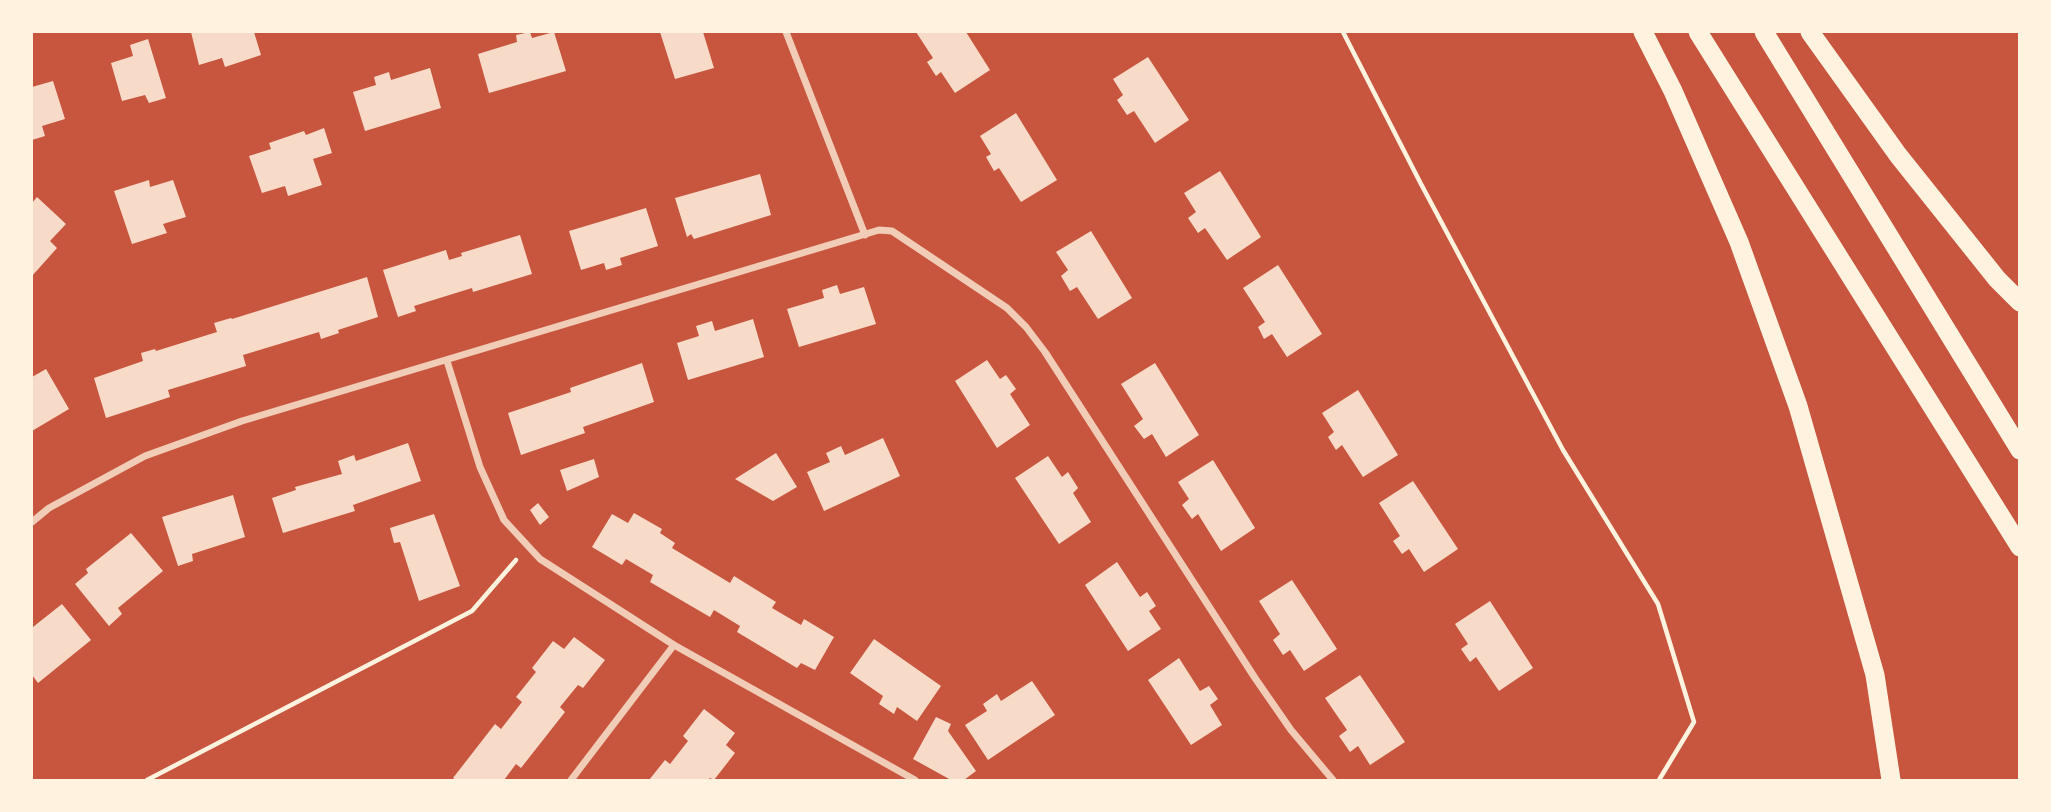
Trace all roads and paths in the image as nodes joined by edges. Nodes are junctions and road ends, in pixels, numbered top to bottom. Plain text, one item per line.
1 (786, 32) edge
2 (1343, 32) edge
3 (1643, 32) edge
4 (1698, 32) edge
5 (1764, 32) edge
6 (1810, 32) edge
7 (865, 235) junction
8 (2020, 302) edge
9 (447, 361) junction
10 (2020, 450) edge
11 (32, 522) edge
12 (528, 546) junction
13 (2020, 547) edge
14 (674, 645) junction
15 (147, 780) edge
16 (571, 780) edge
17 (915, 780) edge
18 (1333, 780) edge
19 (1659, 780) edge
20 (1891, 780) edge

1 - 7 street
2 - 19 path
3 - 20 highway
4 - 13 highway
5 - 10 highway
6 - 8 highway
7 - 9 street
7 - 18 street
9 - 11 street
9 - 12 street
12 - 14 street
12 - 15 path
14 - 16 street
14 - 17 street

